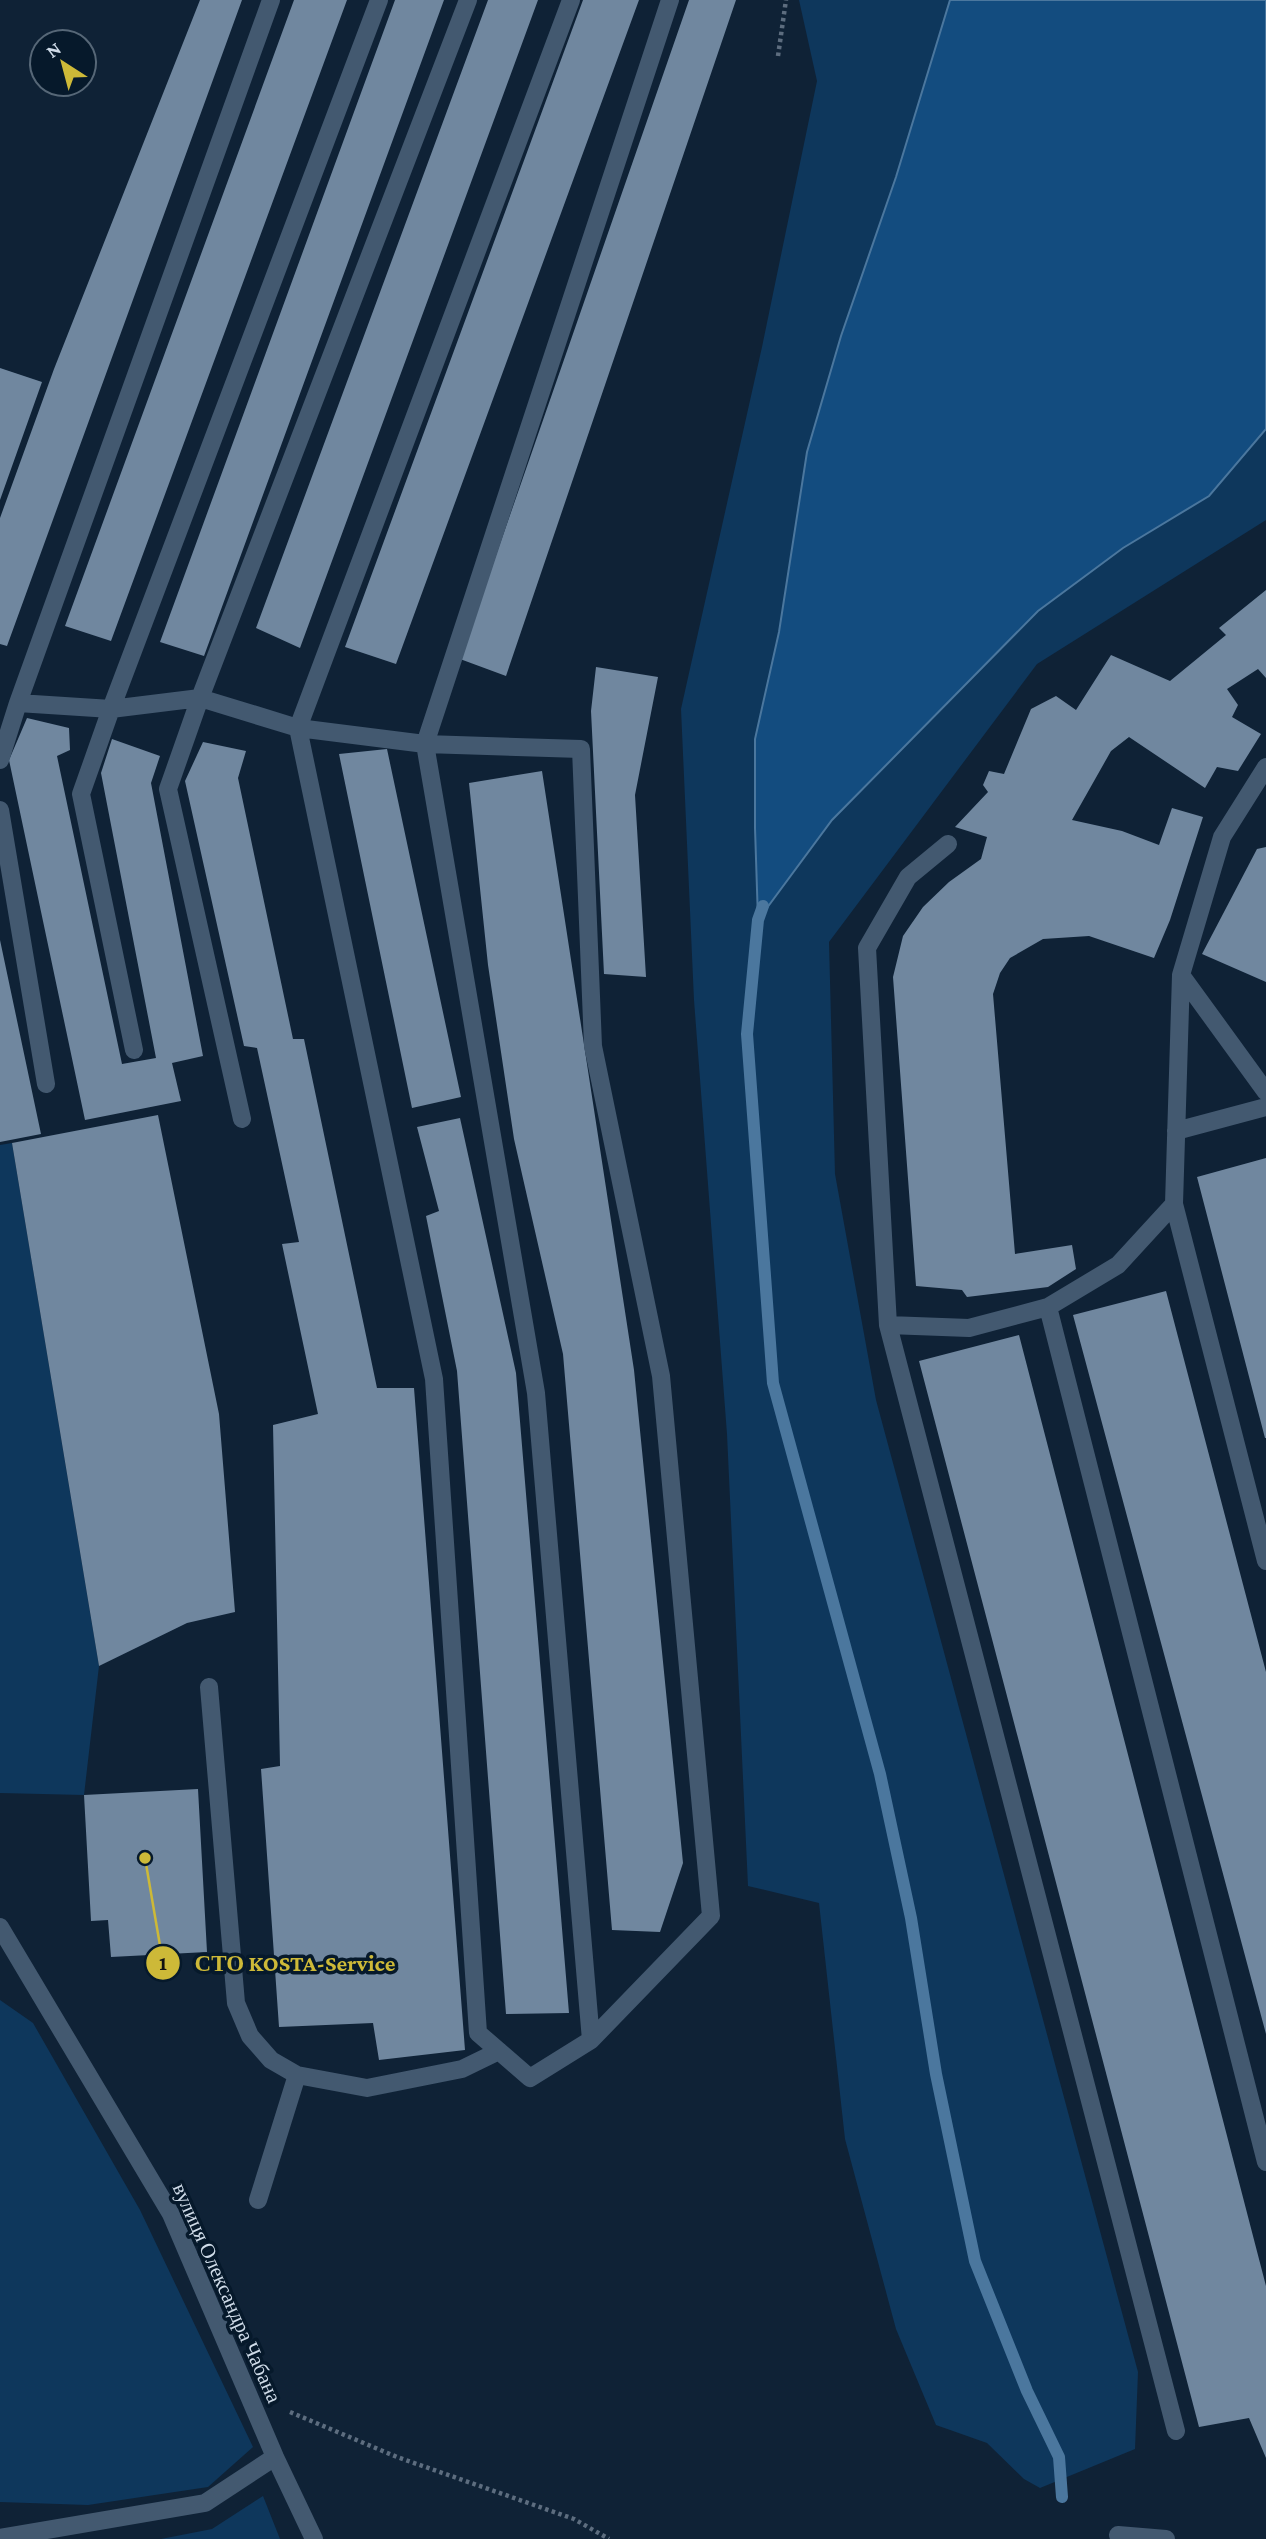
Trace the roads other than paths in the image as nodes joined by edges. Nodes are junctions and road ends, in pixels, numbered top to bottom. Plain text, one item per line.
1 (271, 0) edge
2 (379, 0) edge
3 (468, 0) edge
4 (571, 0) edge
5 (670, 0) edge
6 (200, 698) junction
7 (18, 703) junction
8 (111, 709) junction
9 (298, 728) junction
10 (425, 744) junction
11 (0, 760) edge
12 (1266, 767) edge
13 (0, 810) edge
14 (948, 844) dead end
15 (1181, 975) junction
16 (134, 1050) dead end
17 (46, 1084) dead end
18 (1266, 1092) edge
19 (1266, 1107) edge
20 (242, 1119) dead end
21 (1176, 1131) junction
22 (1174, 1204) junction
23 (1048, 1307) junction
24 (887, 1325) junction
25 (1266, 1561) edge
26 (209, 1686) dead end
27 (0, 1927) edge
28 (591, 2040) junction
29 (499, 2051) junction
30 (297, 2075) junction
31 (1266, 2162) edge
32 (258, 2200) dead end
33 (1176, 2431) dead end
34 (275, 2457) junction
35 (1118, 2535) dead end
36 (0, 2538) edge
37 (314, 2539) edge
38 (1166, 2539) edge

1 - 7 street
2 - 8 street
3 - 6 street
4 - 9 street
5 - 10 street
6 - 8 street
6 - 9 street
6 - 20 street
7 - 8 street
7 - 11 street
8 - 16 street
9 - 10 street
9 - 29 street
10 - 28 street
10 - 28 street
12 - 15 street
13 - 17 street
14 - 24 street
15 - 18 street
15 - 21 street
19 - 21 street
21 - 22 street
22 - 23 street
22 - 25 street
23 - 24 street
23 - 31 street
24 - 33 street
26 - 30 street
27 - 34 street, вулиця Олександра Чабана
28 - 29 street
29 - 30 street
30 - 32 street
34 - 36 street
34 - 37 street, вулиця Олександра Чабана
35 - 38 street

